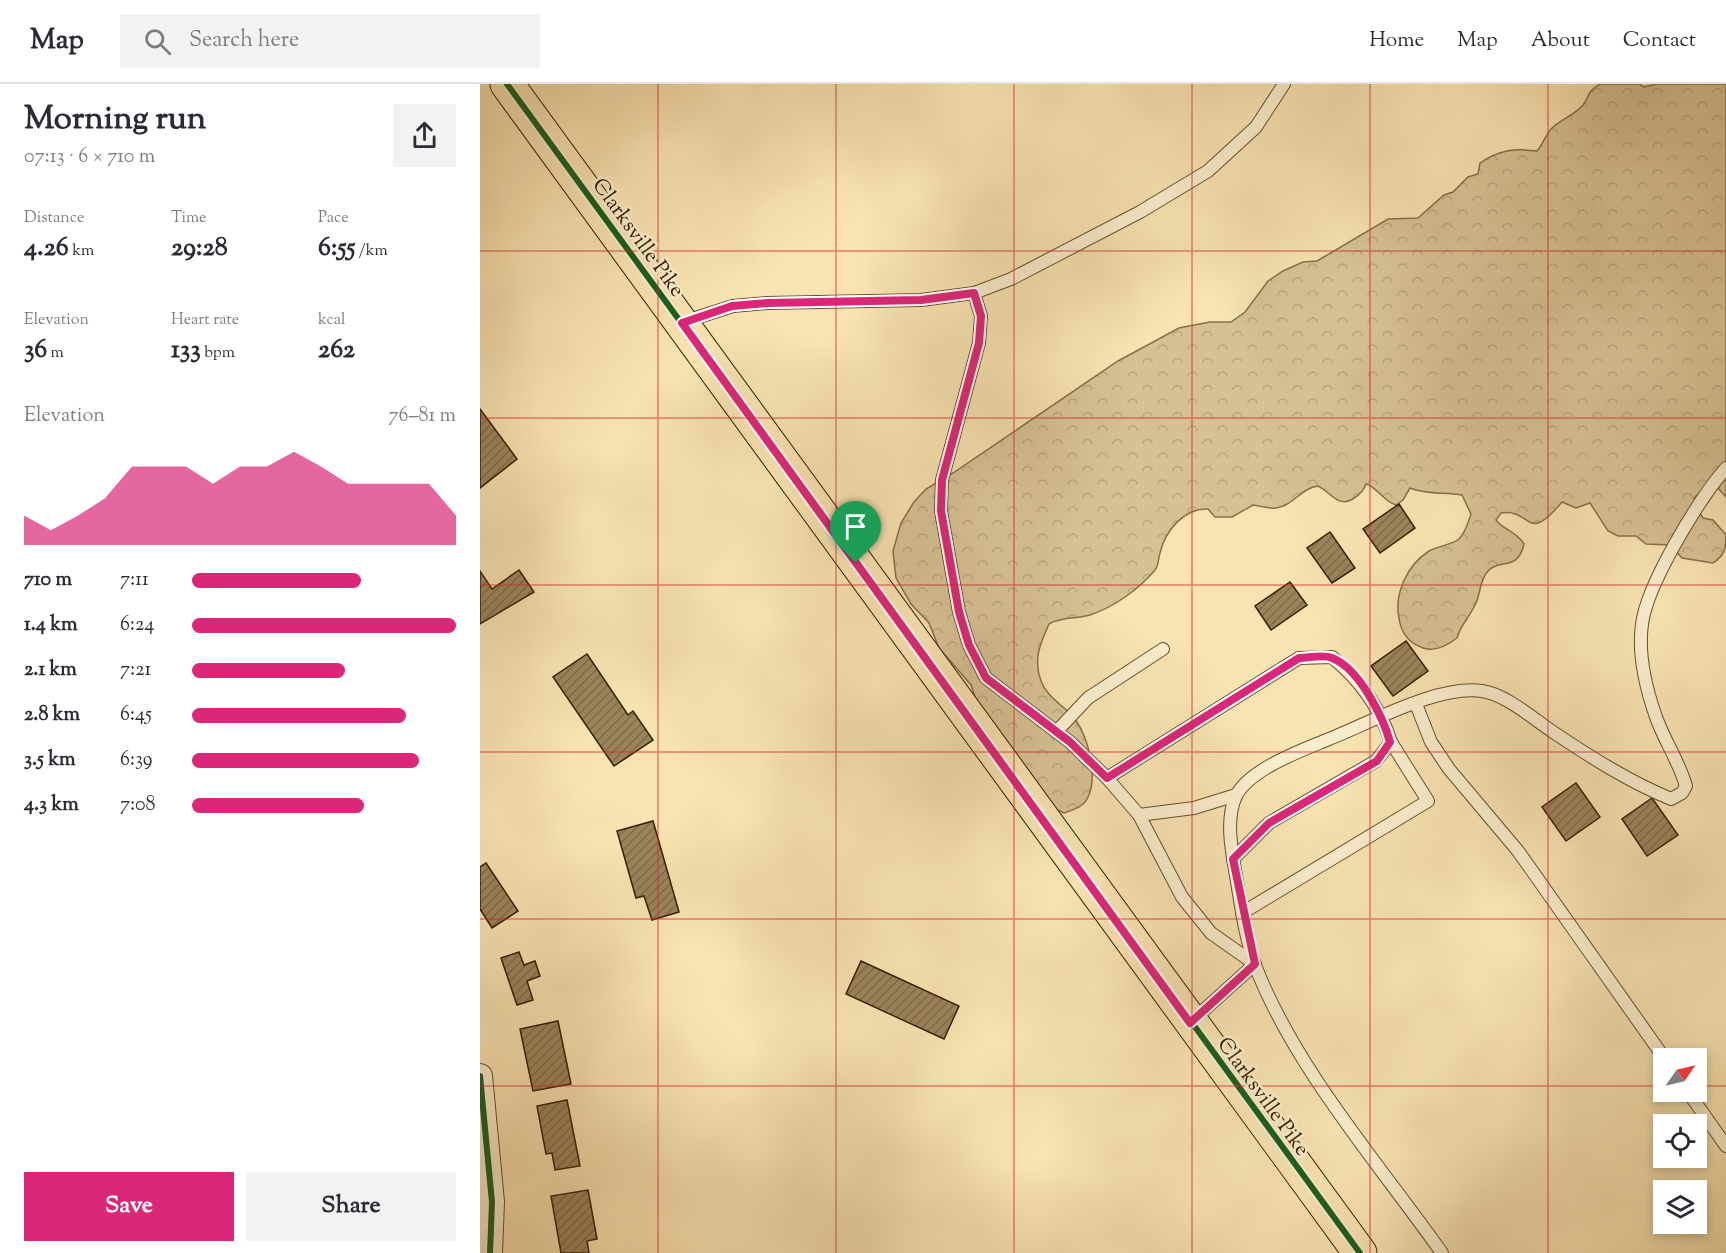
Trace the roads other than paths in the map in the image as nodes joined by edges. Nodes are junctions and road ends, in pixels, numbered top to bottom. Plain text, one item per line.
1 (507, 84) edge
2 (1284, 84) edge
3 (974, 293) junction
4 (682, 323) junction
5 (1726, 468) edge
6 (1163, 649) dead end
7 (1416, 704) junction
8 (1383, 717) junction
9 (1056, 732) junction
10 (1390, 742) junction
11 (1107, 778) junction
12 (1236, 795) junction
13 (1139, 815) junction
14 (1233, 859) junction
15 (1242, 913) junction
16 (1255, 964) junction
17 (1190, 1023) junction
18 (1657, 1048) edge
19 (480, 1076) edge
20 (1695, 1102) edge
21 (1726, 1146) edge
22 (485, 1156) edge
23 (490, 1253) edge
24 (1360, 1253) edge
25 (1442, 1253) edge

1 - 4 main road, Clarksville Pike
2 - 3 lane
3 - 4 lane
3 - 9 lane
4 - 17 main road, Clarksville Pike
5 - 7 lane
6 - 9 lane
7 - 8 lane
7 - 18 lane
8 - 10 lane
8 - 11 lane
8 - 12 lane
9 - 11 lane
10 - 14 lane
10 - 15 lane
11 - 13 lane
12 - 13 lane
12 - 14 lane
13 - 16 lane
14 - 15 lane
15 - 16 lane
16 - 17 lane
16 - 25 lane
17 - 24 main road, Clarksville Pike
19 - 22 street
20 - 21 lane
22 - 23 street

